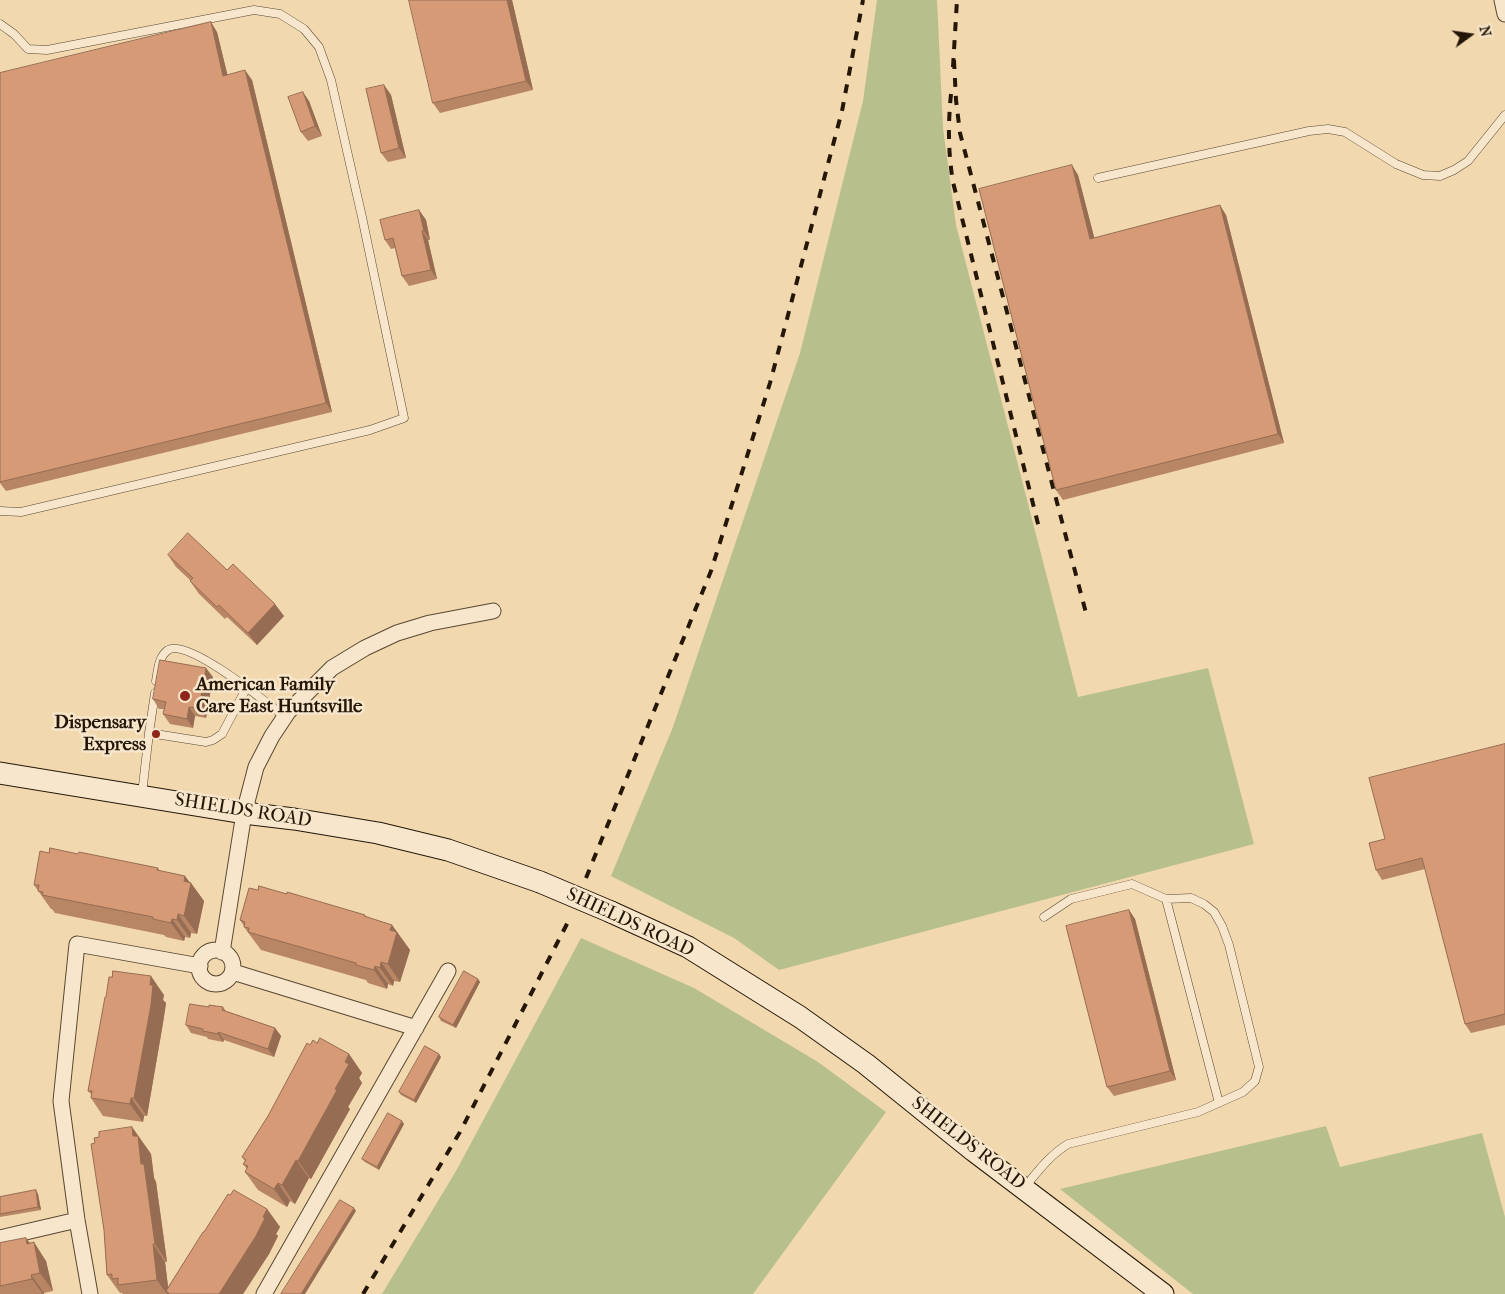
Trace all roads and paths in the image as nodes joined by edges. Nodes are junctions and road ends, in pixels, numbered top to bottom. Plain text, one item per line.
1 (1502, 0) edge
2 (1505, 14) edge
3 (0, 24) edge
4 (1505, 115) edge
5 (1098, 178) dead end
6 (0, 511) edge
7 (493, 611) dead end
8 (247, 687) junction
9 (285, 717) junction
10 (149, 733) junction
11 (0, 772) edge
12 (142, 795) junction
13 (244, 813) junction
14 (1166, 899) junction
15 (1044, 917) dead end
16 (222, 952) junction
17 (200, 966) junction
18 (448, 970) dead end
19 (233, 972) junction
20 (416, 1028) junction
21 (1219, 1103) junction
22 (1023, 1188) junction
23 (77, 1220) junction
24 (0, 1238) edge
25 (90, 1294) edge
26 (264, 1294) edge
27 (1163, 1294) edge

1 - 2 street
3 - 6 lane
4 - 5 lane
7 - 9 street
8 - 9 lane
8 - 10 lane
8 - 10 lane
9 - 13 street
10 - 12 lane
11 - 12 street, SHIELDS ROAD
12 - 13 street, SHIELDS ROAD
13 - 16 street
13 - 22 street, SHIELDS ROAD, bridge
14 - 15 lane
14 - 21 lane
14 - 21 lane
16 - 17 street
16 - 19 street
17 - 19 street
17 - 23 street
18 - 20 street
19 - 20 street
20 - 26 street
21 - 22 lane
22 - 27 street, SHIELDS ROAD
23 - 24 street
23 - 25 street

